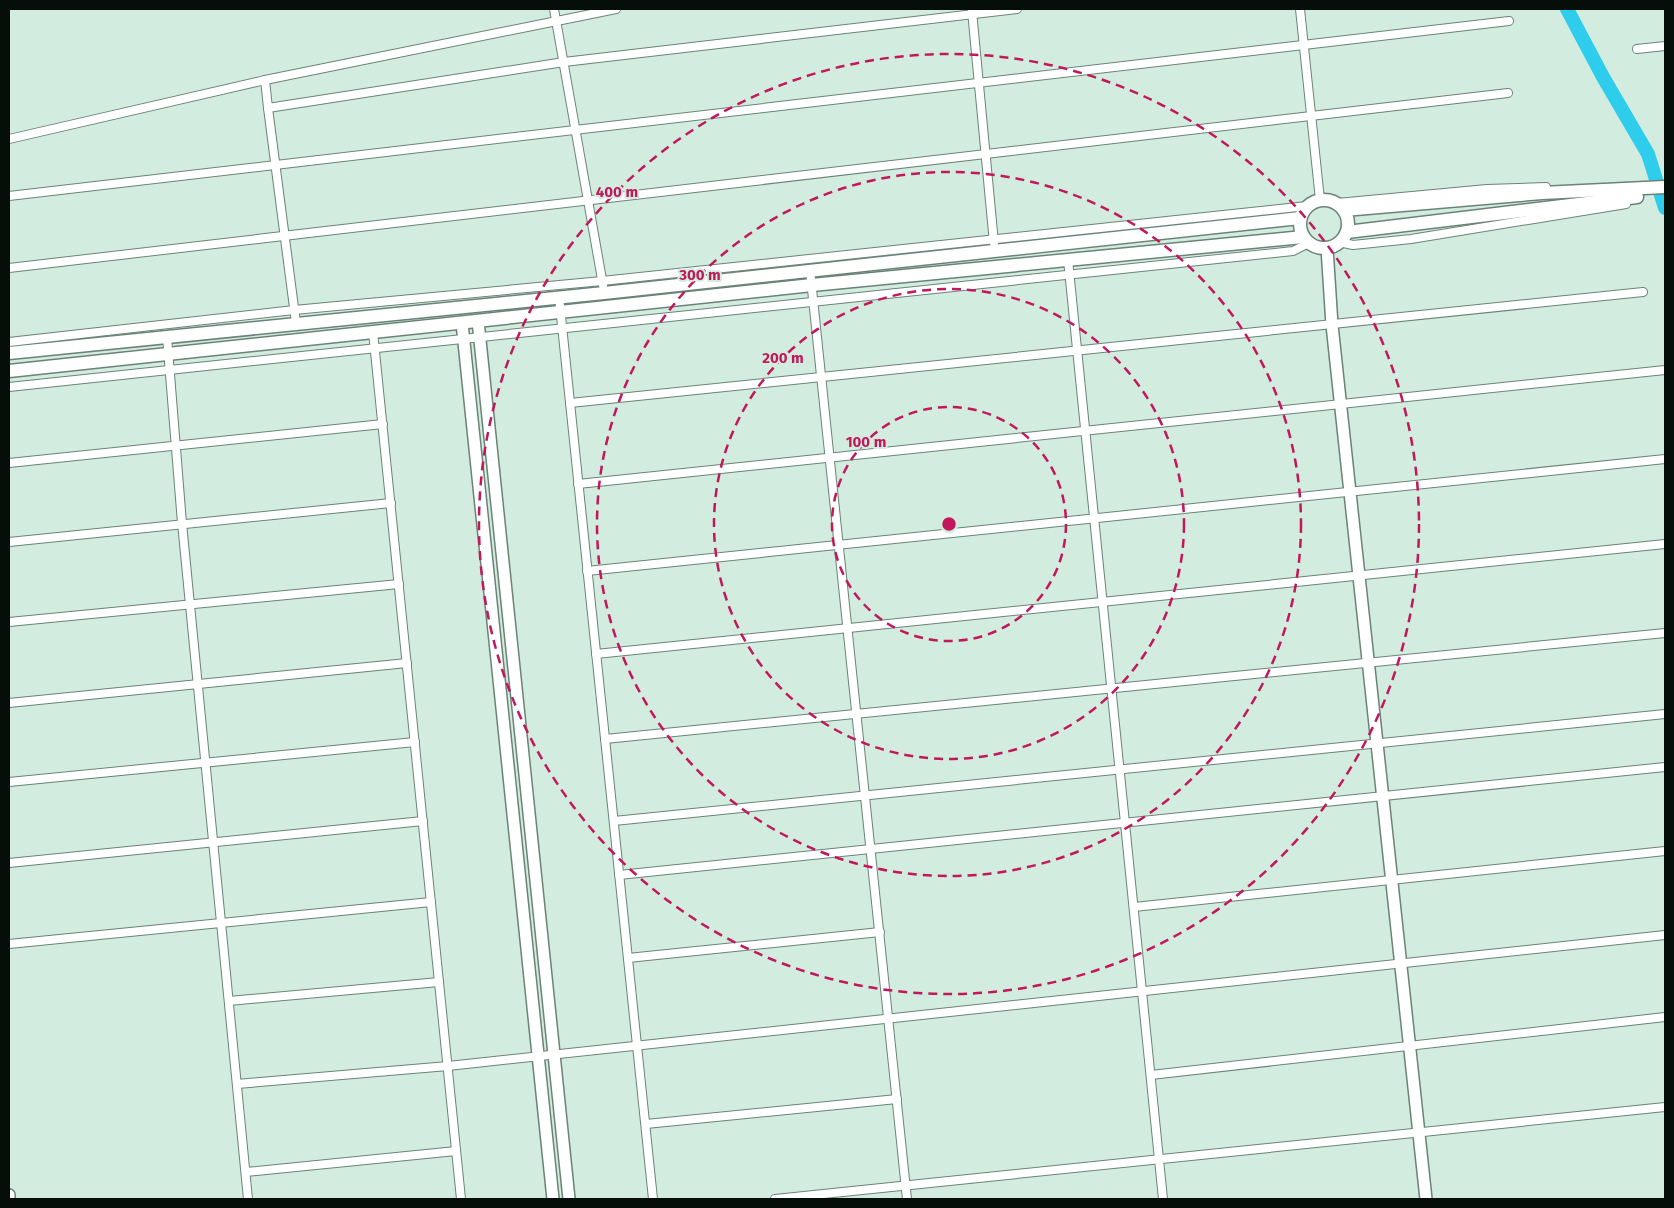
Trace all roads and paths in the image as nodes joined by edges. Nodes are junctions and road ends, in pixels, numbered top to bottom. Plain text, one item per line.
1 (554, 9) edge
2 (616, 9) edge
3 (1017, 9) edge
4 (1300, 9) edge
5 (972, 11) edge
6 (556, 20) junction
7 (1509, 21) dead end
8 (1304, 46) junction
9 (1665, 46) edge
10 (1637, 49) dead end
11 (564, 62) junction
12 (265, 80) junction
13 (980, 84) junction
14 (1508, 93) dead end
15 (268, 108) junction
16 (1311, 116) junction
17 (576, 130) junction
18 (9, 139) edge
19 (987, 154) junction
20 (275, 164) junction
21 (1665, 187) edge
22 (1649, 192) junction
23 (1630, 193) junction
24 (1665, 194) edge
25 (9, 196) edge
26 (588, 200) junction
27 (1320, 200) junction
28 (1307, 206) junction
29 (1341, 207) junction
30 (1300, 218) junction
31 (1347, 232) junction
32 (284, 235) junction
33 (1306, 240) junction
34 (1339, 242) junction
35 (994, 245) junction
36 (1327, 248) junction
37 (1068, 260) junction
38 (9, 268) edge
39 (810, 270) junction
40 (1070, 274) junction
41 (812, 285) junction
42 (603, 287) junction
43 (1644, 292) dead end
44 (559, 297) junction
45 (813, 301) junction
46 (560, 313) junction
47 (295, 316) junction
48 (478, 321) junction
49 (462, 323) junction
50 (1332, 324) junction
51 (562, 327) junction
52 (373, 332) junction
53 (480, 336) junction
54 (167, 337) junction
55 (464, 338) junction
56 (9, 342) edge
57 (375, 347) junction
58 (1078, 351) junction
59 (9, 354) edge
60 (167, 354) junction
61 (169, 370) junction
62 (1665, 370) edge
63 (9, 371) edge
64 (822, 378) junction
65 (9, 387) edge
66 (570, 402) junction
67 (1340, 405) junction
68 (383, 424) junction
69 (1086, 432) junction
70 (177, 445) junction
71 (830, 459) junction
72 (1665, 459) edge
73 (9, 463) edge
74 (578, 484) junction
75 (1349, 492) junction
76 (391, 503) junction
77 (1094, 519) junction
78 (182, 523) junction
79 (9, 542) edge
80 (1665, 544) edge
81 (840, 546) junction
82 (587, 571) junction
83 (1358, 577) junction
84 (399, 584) junction
85 (1103, 602) junction
86 (190, 605) junction
87 (9, 622) edge
88 (849, 630) junction
89 (1665, 633) edge
90 (596, 654) junction
91 (1367, 661) junction
92 (407, 663) junction
93 (198, 684) junction
94 (1112, 689) junction
95 (9, 702) edge
96 (858, 714) junction
97 (1665, 714) edge
98 (605, 739) junction
99 (415, 742) junction
100 (1376, 744) junction
101 (206, 763) junction
102 (1665, 767) edge
103 (1120, 770) junction
104 (9, 782) edge
105 (1381, 796) junction
106 (866, 797) junction
107 (423, 821) junction
108 (614, 821) junction
109 (1125, 824) junction
110 (214, 843) junction
111 (872, 850) junction
112 (1665, 851) edge
113 (9, 863) edge
114 (619, 875) junction
115 (1390, 880) junction
116 (431, 902) junction
117 (1134, 907) junction
118 (222, 922) junction
119 (880, 932) junction
120 (1665, 936) edge
121 (9, 944) edge
122 (628, 958) junction
123 (1399, 965) junction
124 (439, 982) junction
125 (1142, 992) junction
126 (229, 1001) junction
127 (889, 1017) junction
128 (1665, 1017) edge
129 (638, 1045) junction
130 (1408, 1046) junction
131 (553, 1055) junction
132 (538, 1056) junction
133 (448, 1066) junction
134 (1151, 1075) junction
135 (237, 1084) junction
136 (897, 1099) junction
137 (1665, 1107) edge
138 (646, 1124) junction
139 (1418, 1133) junction
140 (456, 1151) junction
141 (1159, 1160) junction
142 (246, 1172) junction
143 (906, 1185) junction
144 (9, 1195) edge
145 (9, 1199) edge
146 (248, 1199) edge
147 (461, 1199) edge
148 (553, 1199) edge
149 (568, 1199) edge
150 (653, 1199) edge
151 (775, 1199) edge
152 (908, 1199) edge
153 (1163, 1199) edge
154 (1426, 1199) edge

1 - 6 street
2 - 6 street
3 - 5 street
4 - 8 street
5 - 11 street
5 - 13 street
6 - 11 street
6 - 12 street
7 - 8 street
8 - 13 street
8 - 16 street
9 - 10 street
11 - 15 street
11 - 17 street
12 - 15 street
12 - 18 street
13 - 17 street
13 - 19 street
14 - 16 street
15 - 20 street
16 - 19 street
16 - 27 street
17 - 20 street
17 - 26 street
19 - 26 street
19 - 35 street
20 - 25 street
20 - 32 street
21 - 22 main road
22 - 23 main road
22 - 24 main road
23 - 29 main road
23 - 31 main road
23 - 34 street
26 - 32 street
26 - 42 street
27 - 28 main road
27 - 29 main road
28 - 30 main road
28 - 35 street
29 - 31 main road
30 - 33 main road
30 - 35 main road
31 - 34 main road
32 - 38 street
32 - 47 street
33 - 36 main road
33 - 37 main road
33 - 40 street
34 - 36 main road
35 - 39 main road
35 - 42 street
36 - 50 main road
37 - 40 street
37 - 41 main road
39 - 41 street
39 - 42 main road
40 - 45 street
40 - 58 street
41 - 45 street
41 - 46 main road
42 - 44 main road
42 - 47 street
43 - 50 street
44 - 46 street
44 - 47 main road
45 - 51 street
45 - 64 street
46 - 48 main road
46 - 51 street
47 - 54 main road
47 - 56 street
48 - 49 main road
48 - 53 main road
49 - 52 main road
49 - 55 main road
50 - 58 street
50 - 67 main road
51 - 53 street
51 - 66 street
52 - 57 street
52 - 60 main road
53 - 55 street
53 - 131 main road
54 - 59 main road
54 - 60 street
55 - 57 street
55 - 132 main road
57 - 61 street
57 - 68 street
58 - 64 street
58 - 69 street
60 - 61 street
60 - 63 main road
61 - 65 street
61 - 70 street
62 - 67 street
64 - 66 street
64 - 71 street
66 - 74 street
67 - 69 street
67 - 75 main road
68 - 70 street
68 - 76 street
69 - 71 street
69 - 77 street
70 - 73 street
70 - 78 street
71 - 74 street
71 - 81 street
72 - 75 street
74 - 82 street
75 - 77 street
75 - 83 main road
76 - 78 street
76 - 84 street
77 - 81 street
77 - 85 street
78 - 79 street
78 - 86 street
80 - 83 street
81 - 82 street
81 - 88 street
82 - 90 street
83 - 85 street
83 - 91 main road
84 - 86 street
84 - 92 street
85 - 88 street
85 - 94 street
86 - 87 street
86 - 93 street
88 - 90 street
88 - 96 street
89 - 91 street
90 - 98 street
91 - 94 street
91 - 100 main road
92 - 93 street
92 - 99 street
93 - 95 street
93 - 101 street
94 - 96 street
94 - 103 street
96 - 98 street
96 - 106 street
97 - 100 street
98 - 108 street
99 - 101 street
99 - 107 street
100 - 103 street
100 - 105 main road
101 - 104 street
101 - 110 street
102 - 105 street
103 - 106 street
103 - 109 street
105 - 109 street
105 - 115 main road
106 - 108 street
106 - 111 street
107 - 110 street
107 - 116 street
108 - 114 street
109 - 111 street
109 - 117 street
110 - 113 street
110 - 118 street
111 - 114 street
111 - 119 street
112 - 115 street
114 - 122 street
115 - 117 street
115 - 123 main road
116 - 118 street
116 - 124 street
117 - 125 street
118 - 121 street
118 - 126 street
119 - 122 street
119 - 127 street
120 - 123 street
122 - 129 street
123 - 125 street
123 - 130 main road
124 - 126 street
124 - 133 street
125 - 127 street
125 - 134 street
126 - 135 street
127 - 129 street
127 - 136 street
128 - 130 street
129 - 131 street
129 - 138 street
130 - 134 street
130 - 139 main road
131 - 132 street
131 - 149 main road
132 - 133 street
132 - 148 main road
133 - 135 street
133 - 140 street
134 - 141 street
135 - 142 street
136 - 138 street
136 - 143 street
137 - 139 street
138 - 150 street
139 - 141 street
139 - 154 main road
140 - 142 street
140 - 147 street
141 - 143 street
141 - 153 street
142 - 146 street
143 - 151 street
143 - 152 street
144 - 145 main road

